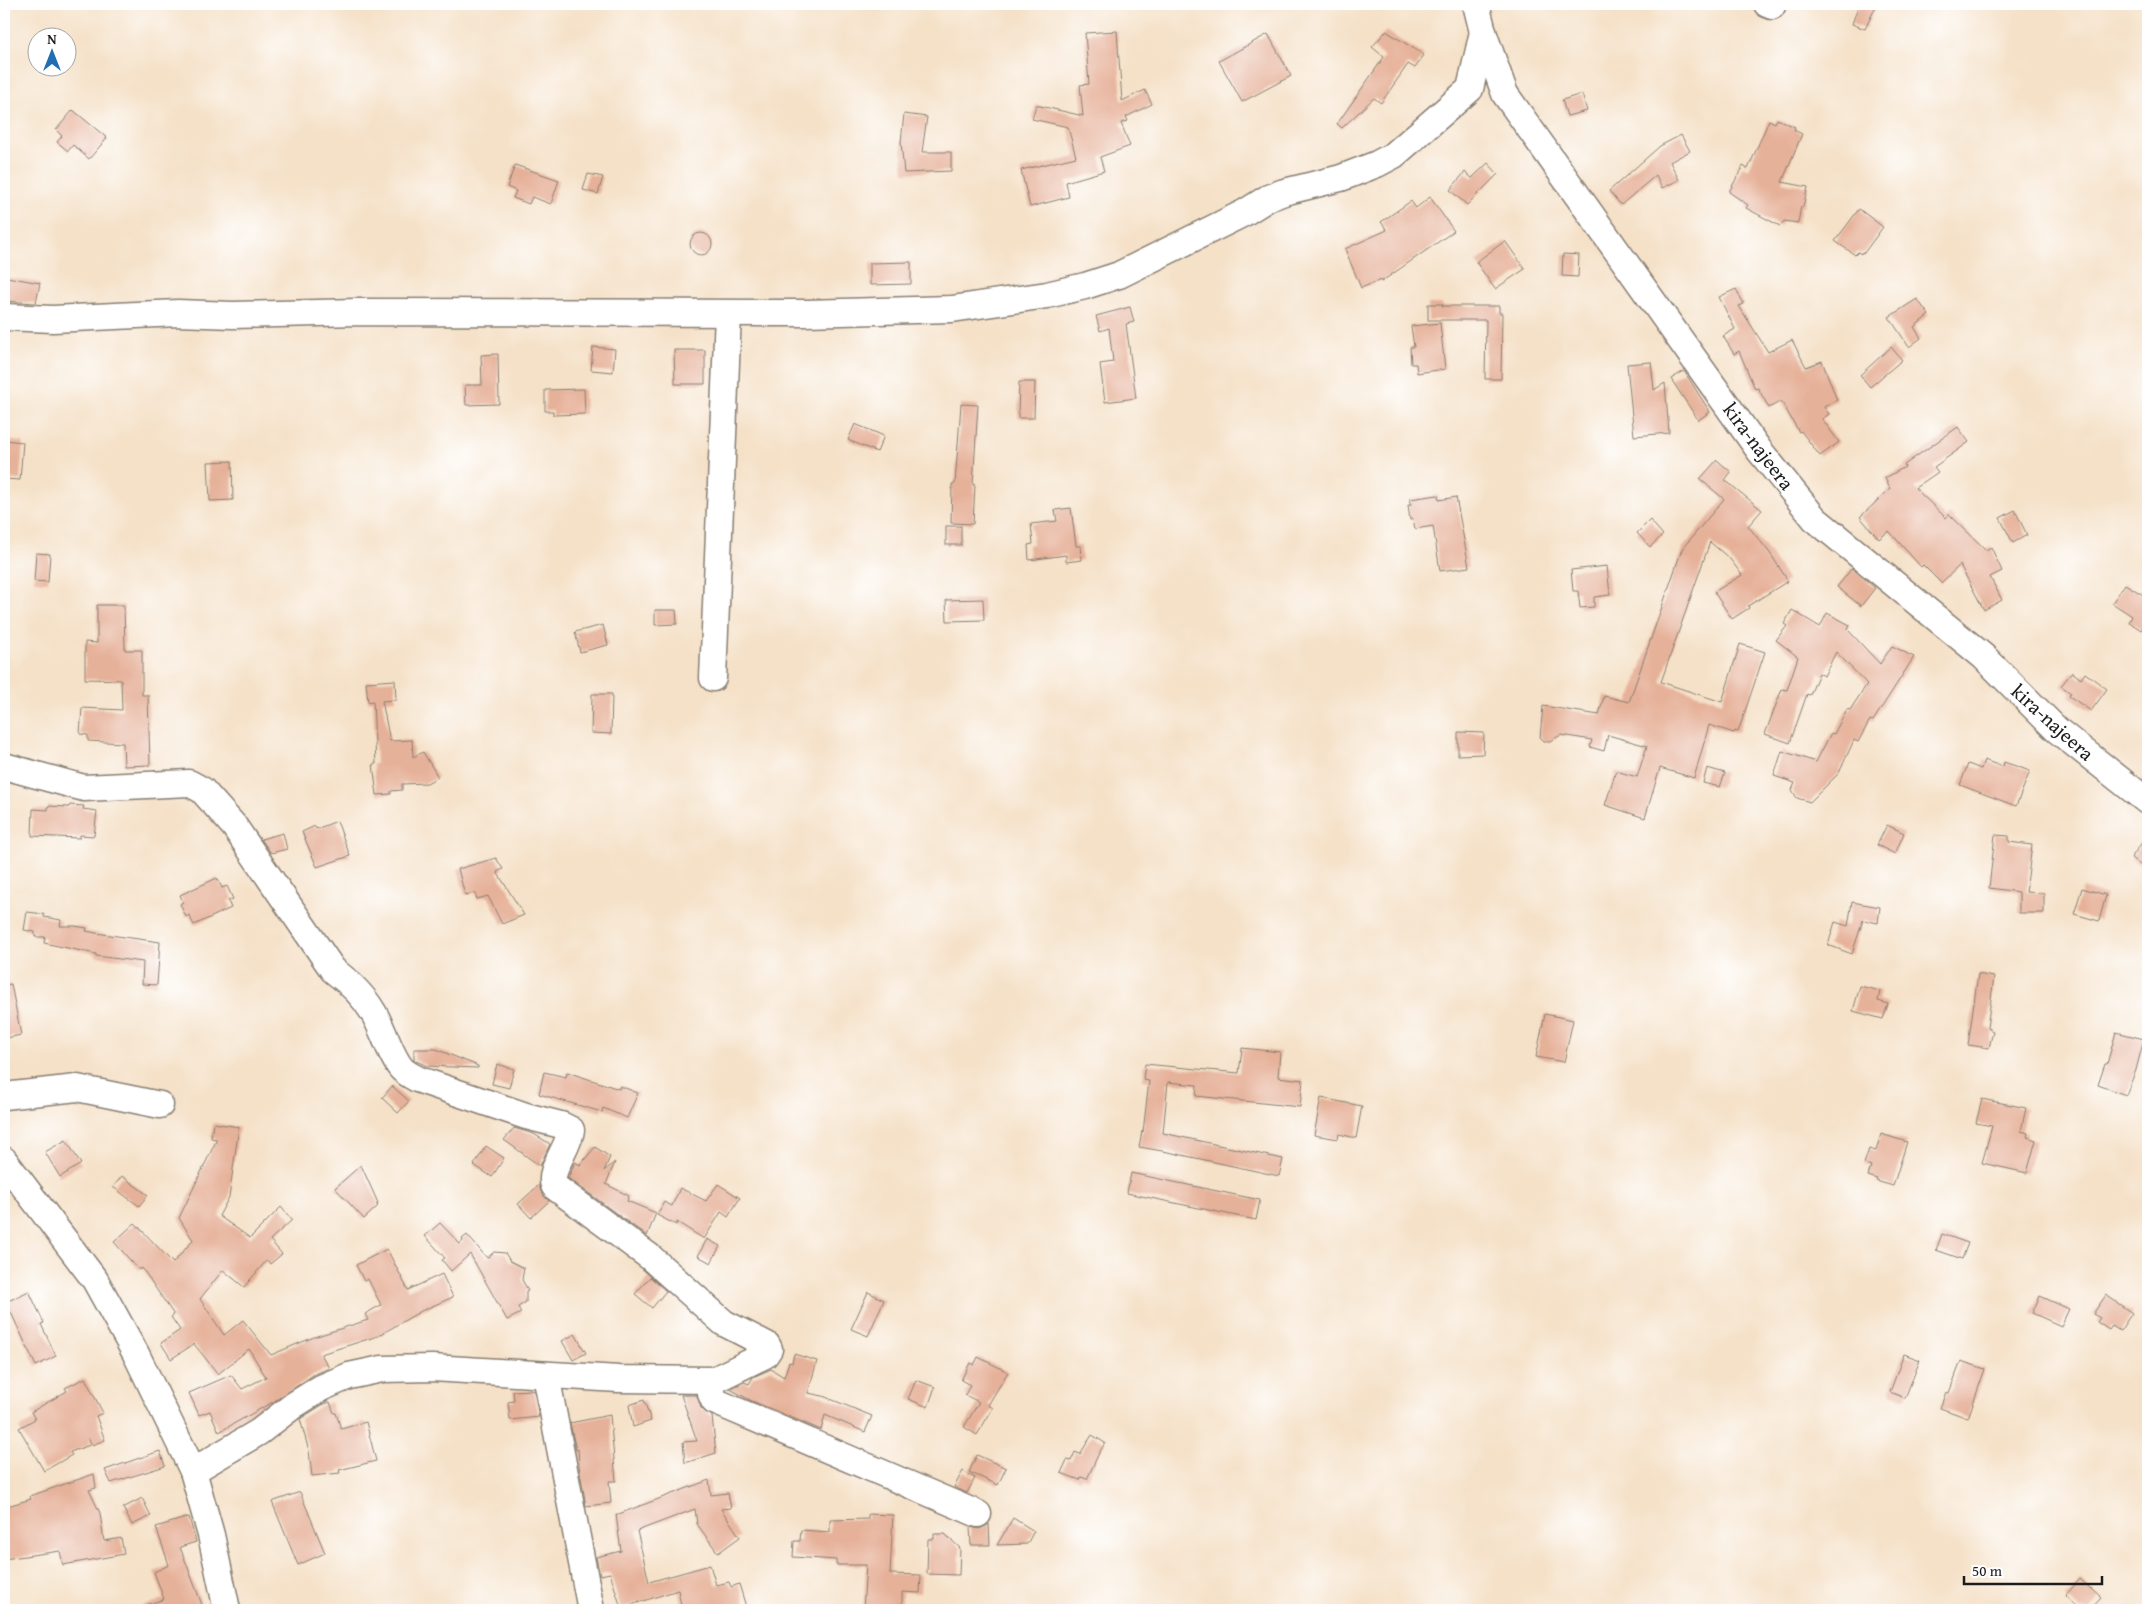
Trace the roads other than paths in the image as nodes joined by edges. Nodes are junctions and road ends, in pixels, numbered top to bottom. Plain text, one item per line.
1 (1476, 4) edge
2 (1483, 32) junction
3 (1470, 89) junction
4 (1505, 94) junction
5 (728, 314) junction
6 (4, 317) edge
7 (713, 678) dead end
8 (4, 766) edge
9 (2148, 802) edge
10 (4, 1096) edge
11 (160, 1105) dead end
12 (4, 1160) edge
13 (546, 1374) junction
14 (714, 1380) junction
15 (193, 1471) junction
16 (978, 1514) dead end
17 (227, 1610) edge
18 (591, 1610) edge

1 - 2 street, kira-najeera
2 - 3 street
2 - 4 street, kira-najeera
3 - 4 street
3 - 5 street
4 - 9 street, kira-najeera
5 - 6 street
5 - 7 street
8 - 14 street
10 - 11 street
12 - 15 street
13 - 14 street
13 - 15 street
13 - 18 street
14 - 16 street
15 - 17 street

